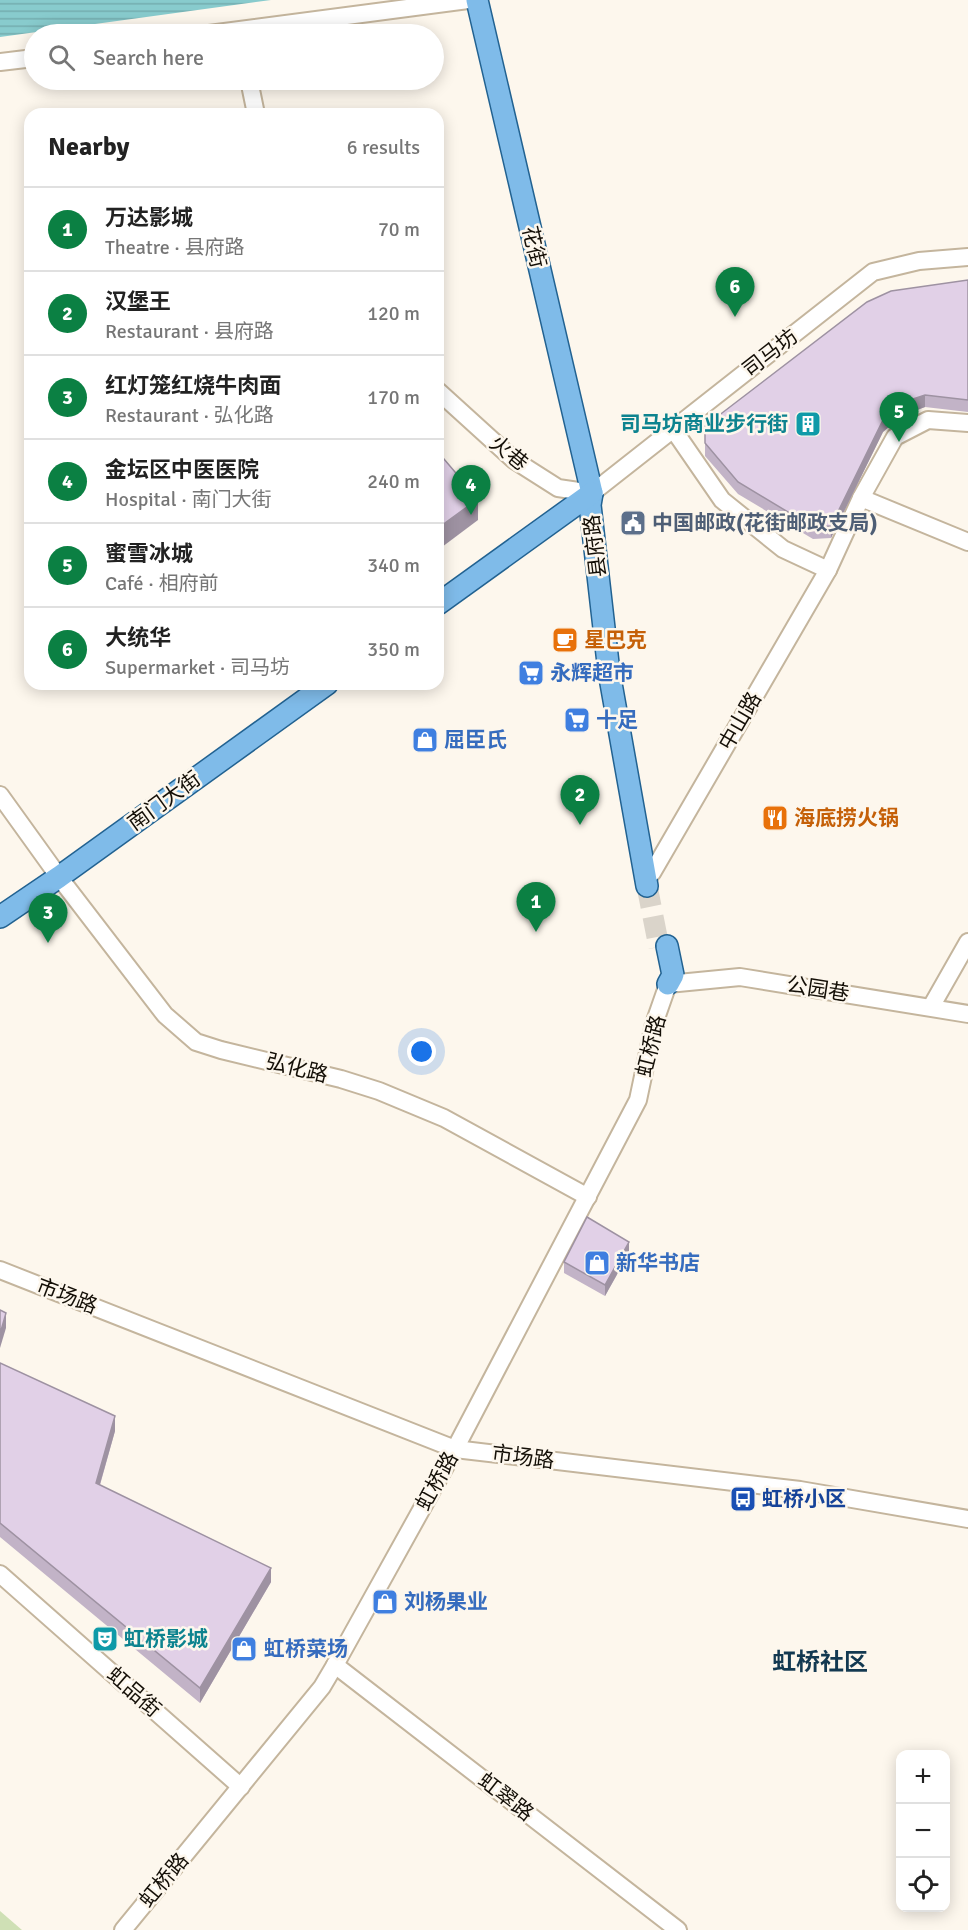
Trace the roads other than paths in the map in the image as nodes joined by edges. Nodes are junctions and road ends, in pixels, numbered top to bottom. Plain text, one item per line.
1 (468, 0) edge
2 (477, 0) edge
3 (297, 24) edge
4 (24, 59) edge
5 (0, 62) edge
6 (251, 90) edge
7 (255, 108) edge
8 (968, 257) edge
9 (444, 396) edge
10 (968, 423) edge
11 (673, 429) junction
12 (592, 493) junction
13 (861, 498) junction
14 (968, 542) edge
15 (828, 570) junction
16 (444, 600) edge
17 (319, 690) edge
18 (0, 795) edge
19 (59, 877) junction
20 (651, 882) joint
21 (0, 917) edge
22 (968, 942) edge
23 (663, 947) tunnel mouth
24 (668, 984) junction
25 (931, 1007) junction
26 (968, 1014) edge
27 (588, 1197) junction
28 (0, 1270) edge
29 (455, 1449) junction
30 (968, 1519) edge
31 (0, 1574) edge
32 (335, 1665) junction
33 (241, 1787) junction
34 (123, 1930) edge
35 (678, 1930) edge

1 - 3 street
2 - 12 main road, 花街
4 - 5 street
6 - 7 street
8 - 11 street, 司马坊
9 - 12 street, 火巷
10 - 13 street, 中山路
11 - 12 street, 司马坊
11 - 15 street
12 - 16 main road
12 - 20 main road, 县府路
13 - 14 street
13 - 15 street, 中山路
15 - 20 street, 中山路
17 - 19 main road, 南门大街
18 - 19 street, 弘化路
19 - 21 main road, 南门大街
19 - 27 street, 弘化路
22 - 25 street
23 - 24 main road
24 - 25 street, 公园巷
24 - 27 street, 虹桥路
25 - 26 street, 公园巷
27 - 29 street, 虹桥路
28 - 29 street, 市场路
29 - 30 street, 市场路
29 - 32 street, 虹桥路
31 - 33 street, 虹品街
32 - 33 street, 虹桥路
32 - 35 street, 虹翠路
33 - 34 street, 虹桥路

